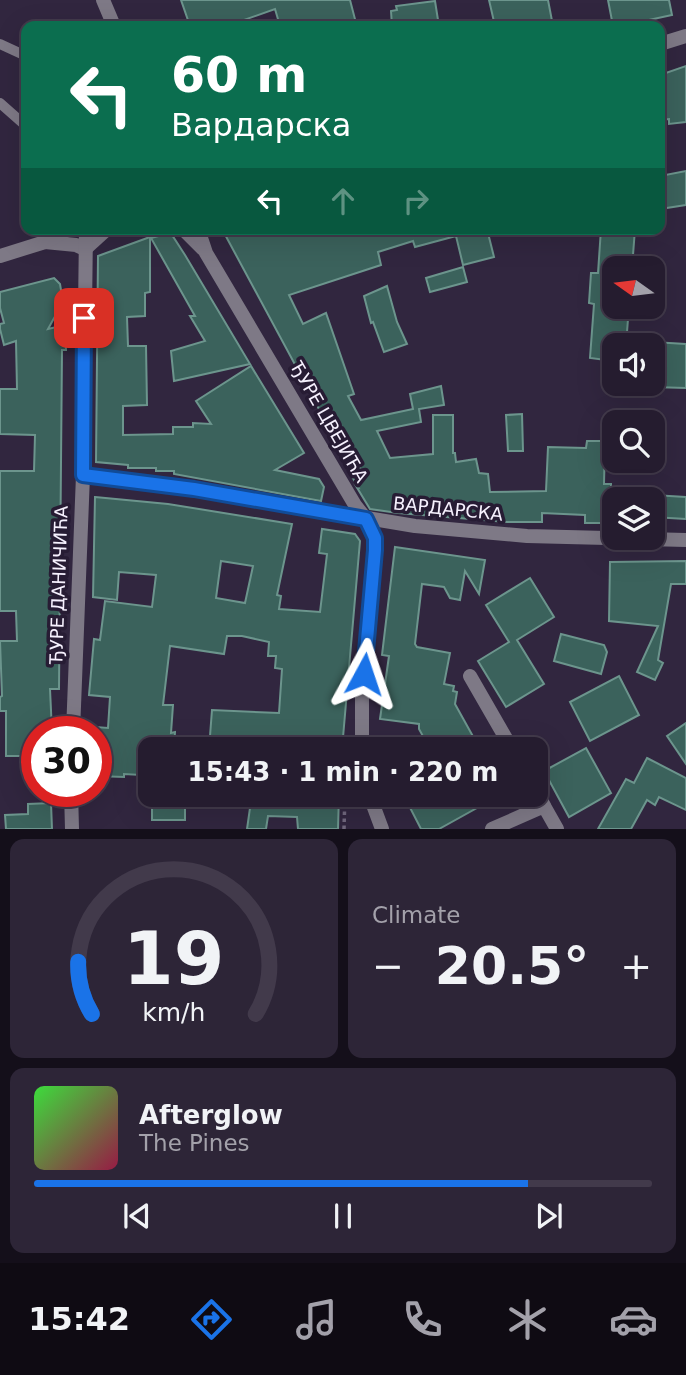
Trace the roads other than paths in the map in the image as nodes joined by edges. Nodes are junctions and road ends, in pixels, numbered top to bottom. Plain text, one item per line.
1 (103, 0) edge
2 (112, 21) edge
3 (686, 36) edge
4 (665, 42) edge
5 (0, 44) edge
6 (21, 54) edge
7 (0, 103) edge
8 (21, 121) edge
9 (58, 235) edge
10 (86, 235) edge
11 (100, 235) edge
12 (189, 235) edge
13 (201, 235) edge
14 (45, 242) junction
15 (85, 249) junction
16 (206, 253) junction
17 (0, 256) edge
18 (83, 475) junction
19 (366, 519) junction
20 (686, 540) edge
21 (470, 676) dead end
22 (74, 716) edge
23 (362, 737) edge
24 (505, 737) edge
25 (71, 807) edge
26 (374, 807) edge
27 (542, 807) edge
28 (545, 807) edge
29 (72, 829) edge
30 (382, 829) edge
31 (492, 829) edge
32 (557, 829) edge

1 - 2 street
3 - 4 street
5 - 6 lane
7 - 8 lane
9 - 14 street
10 - 15 street, ЂУРЕ ДАНИЧИЋА
11 - 15 street
12 - 16 street, ЂУРЕ ЦВЕЈИЋА
13 - 16 street, ЂУРЕ ЦВЕЈИЋА
14 - 15 street
14 - 17 street
15 - 18 street, ЂУРЕ ДАНИЧИЋА
16 - 19 street, ЂУРЕ ЦВЕЈИЋА
18 - 19 street, ВАРДАРСКА
18 - 22 street, ЂУРЕ ДАНИЧИЋА
19 - 20 street, ВАРДАРСКА
19 - 23 street, ЂУРЕ ЦВЕЈИЋА
21 - 24 street
25 - 29 street
26 - 30 street
27 - 31 street
28 - 32 street

